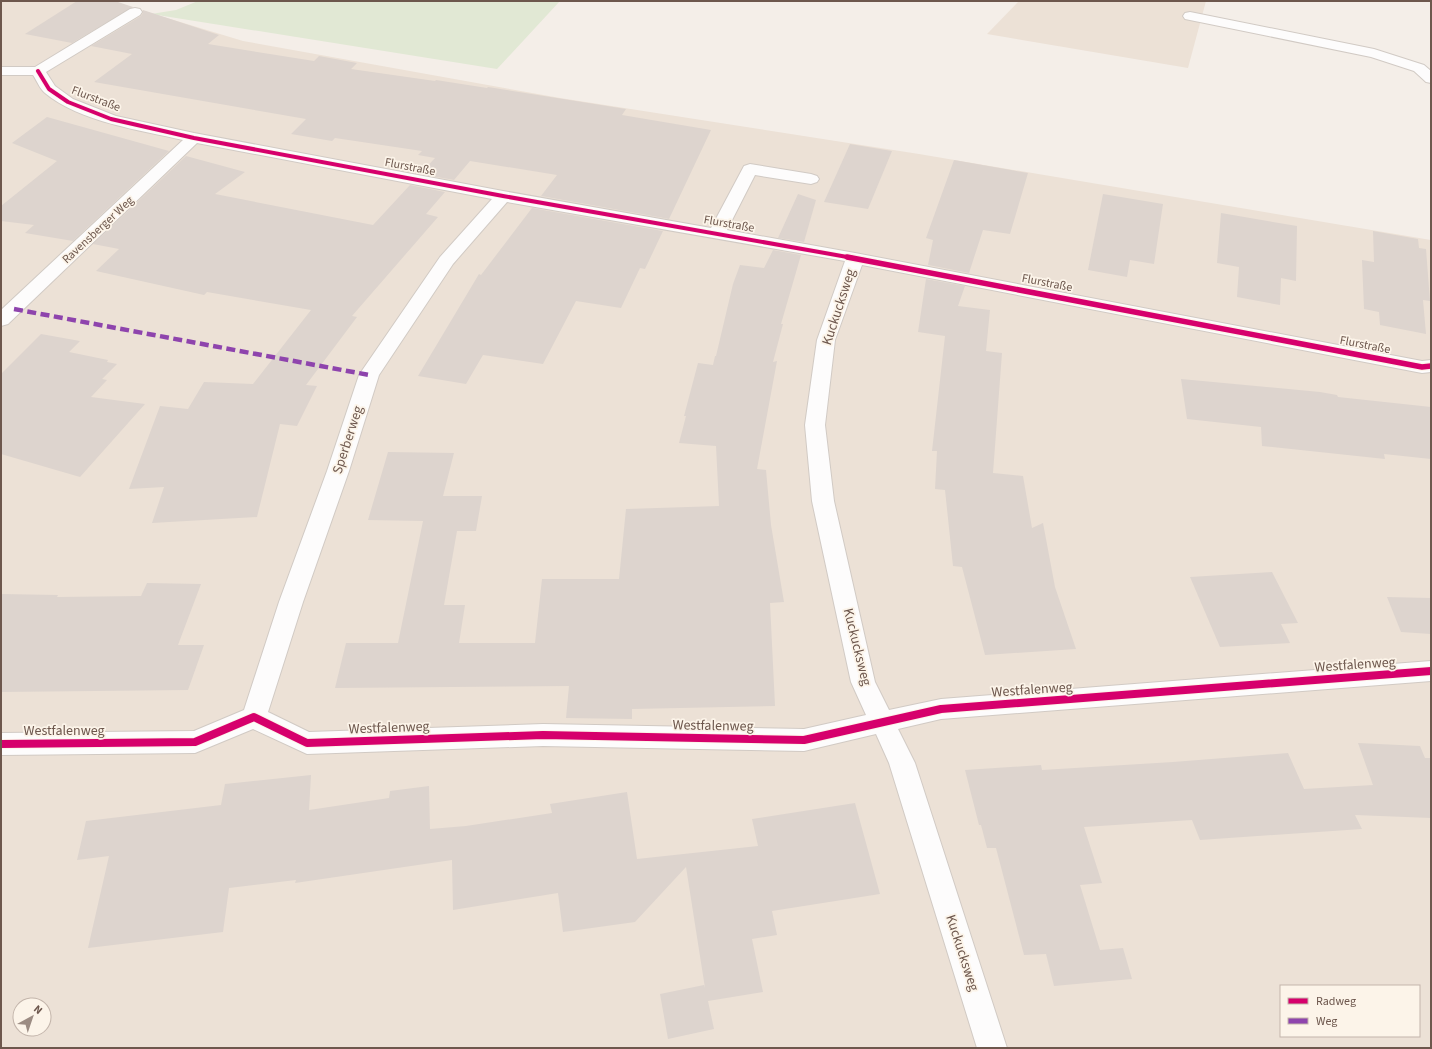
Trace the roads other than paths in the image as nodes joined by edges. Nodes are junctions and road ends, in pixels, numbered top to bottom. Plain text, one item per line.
1 (135, 12) dead end
2 (1190, 16) dead end
3 (1, 71) edge
4 (38, 72) junction
5 (1431, 79) edge
6 (194, 138) junction
7 (811, 179) dead end
8 (503, 196) junction
9 (717, 233) junction
10 (855, 258) junction
11 (1, 320) edge
12 (1431, 366) edge
13 (1431, 671) edge
14 (254, 718) junction
15 (882, 723) junction
16 (1, 744) edge
17 (992, 1048) edge

1 - 4 street
2 - 5 street
3 - 4 street
4 - 6 street, Flurstraße
6 - 8 street, Flurstraße
6 - 11 street, Ravensberger Weg
7 - 9 street
8 - 9 street, Flurstraße
8 - 14 street, Sperberweg
9 - 10 street, Flurstraße
10 - 12 street, Flurstraße
10 - 15 street, Kuckucksweg
13 - 15 street, Westfalenweg
14 - 15 street, Westfalenweg
14 - 16 street, Westfalenweg
15 - 17 street, Kuckucksweg

